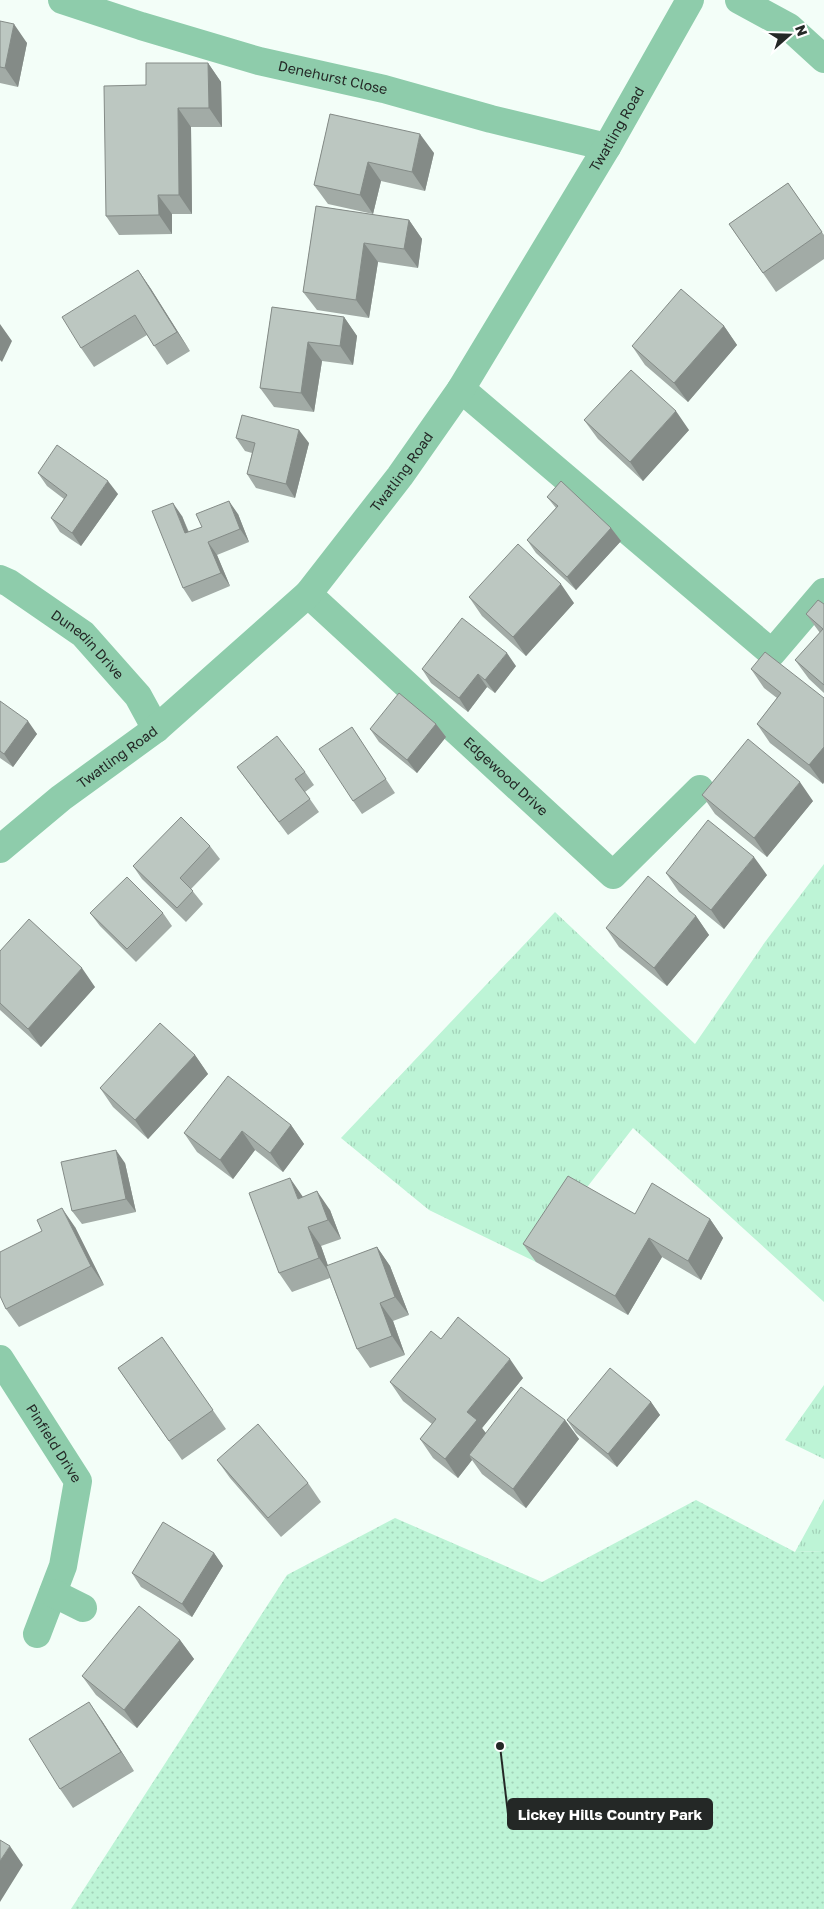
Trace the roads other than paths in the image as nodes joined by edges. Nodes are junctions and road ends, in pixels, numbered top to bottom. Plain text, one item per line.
1 (62, 0) edge
2 (690, 0) edge
3 (738, 0) edge
4 (824, 59) edge
5 (607, 147) junction
6 (461, 389) junction
7 (0, 579) edge
8 (824, 592) edge
9 (308, 594) junction
10 (156, 729) junction
11 (700, 789) dead end
12 (0, 849) edge
13 (0, 1359) edge
14 (53, 1593) junction
15 (84, 1608) dead end
16 (37, 1634) dead end

1 - 5 street, Denehurst Close
2 - 5 street, Twatling Road
3 - 4 street
5 - 6 street, Twatling Road
6 - 8 street
6 - 9 street, Twatling Road
7 - 10 street, Dunedin Drive
9 - 10 street, Twatling Road
9 - 11 street, Edgewood Drive
10 - 12 street, Twatling Road
13 - 14 street, Pinfield Drive
14 - 15 street
14 - 16 street, Pinfield Drive

